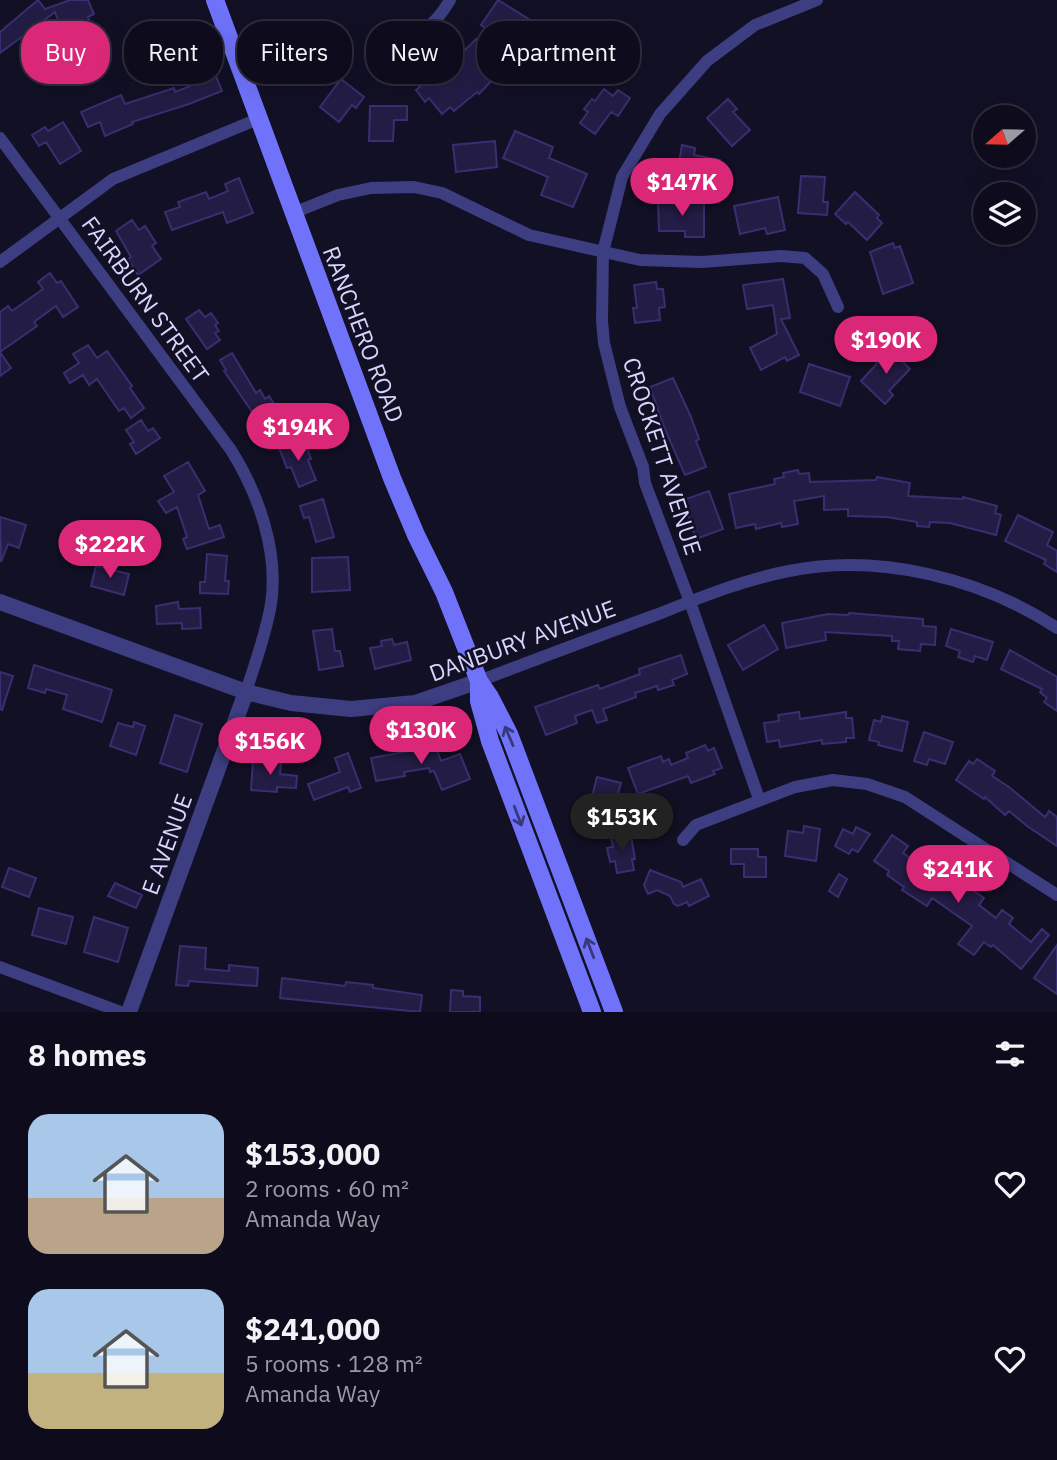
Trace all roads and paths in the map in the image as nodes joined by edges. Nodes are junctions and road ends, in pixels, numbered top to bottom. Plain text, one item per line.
1 (215, 0) edge
2 (450, 0) edge
3 (817, 0) edge
4 (434, 21) edge
5 (258, 119) junction
6 (0, 138) edge
7 (293, 213) junction
8 (61, 218) junction
9 (603, 252) junction
10 (0, 262) edge
11 (838, 307) dead end
12 (0, 602) edge
13 (690, 602) junction
14 (1057, 628) edge
15 (479, 681) junction
16 (246, 692) junction
17 (759, 799) junction
18 (683, 839) dead end
19 (1057, 895) edge
20 (0, 967) edge
21 (121, 1012) edge
22 (129, 1012) edge
23 (592, 1012) edge
24 (614, 1012) edge

1 - 5 main road, RANCHERO ROAD
2 - 4 street
3 - 9 street, CROCKETT AVENUE
5 - 7 main road, RANCHERO ROAD
5 - 8 street
6 - 8 street, FAIRBURN STREET
7 - 9 street
7 - 15 main road, RANCHERO ROAD
8 - 10 street
8 - 16 street, FAIRBURN STREET
9 - 11 street
9 - 13 street, CROCKETT AVENUE
12 - 16 street, DANBURY AVENUE
13 - 14 street, DANBURY AVENUE
13 - 15 street, DANBURY AVENUE
13 - 17 street, CROCKETT AVENUE
15 - 16 street, DANBURY AVENUE
15 -> 23 main road, RANCHERO ROAD
24 -> 15 main road, RANCHERO ROAD
16 - 22 street, E AVENUE
17 - 18 street
17 - 19 street
20 - 21 street

